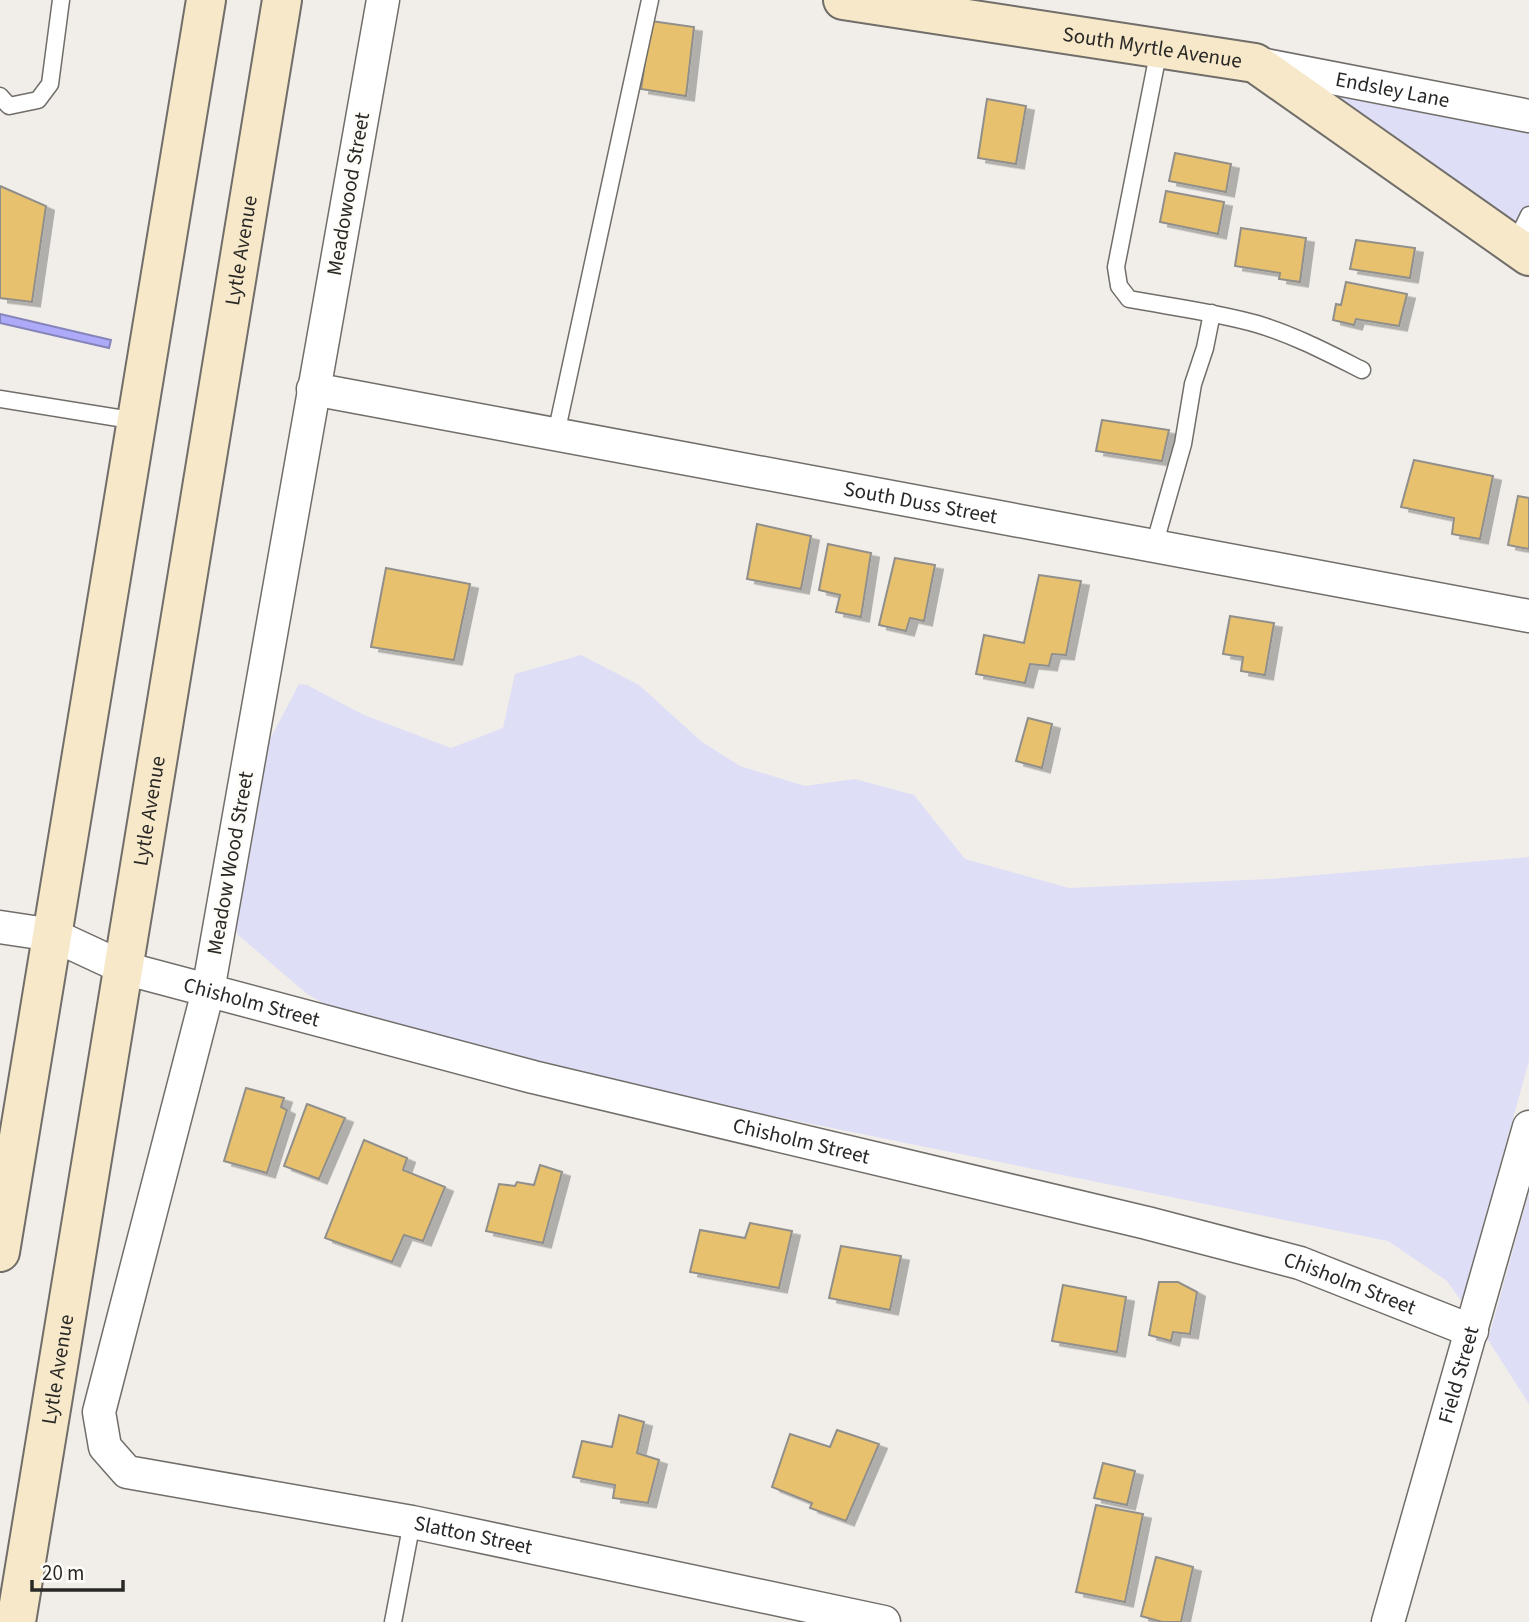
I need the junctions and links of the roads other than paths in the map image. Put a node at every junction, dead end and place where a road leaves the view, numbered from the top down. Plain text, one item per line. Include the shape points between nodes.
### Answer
1 (61, 0) edge
2 (206, 0) edge
3 (282, 0) edge
4 (383, 0) edge
5 (650, 0) edge
6 (843, 0) edge
7 (1159, 49) junction
8 (1255, 63) junction
9 (0, 96) edge
10 (1529, 116) edge
11 (1524, 239) edge
12 (1212, 313) junction
13 (1362, 370) dead end
14 (313, 389) junction
15 (0, 399) edge
16 (137, 421) junction
17 (556, 434) junction
18 (1154, 546) junction
19 (1529, 616) edge
20 (0, 927) edge
21 (53, 935) junction
22 (124, 968) junction
23 (208, 991) junction
24 (1529, 1127) edge
25 (0, 1252) edge
26 (1472, 1331) junction
27 (99, 1412) joint
28 (412, 1522) junction
29 (16, 1622) edge
30 (393, 1622) edge
31 (884, 1622) edge
32 (1388, 1622) edge

1 - 9 lane via 50,84 38,100 9,106
2 - 16 main road
3 - 22 main road, Lytle Avenue
4 - 14 street, Meadowood Street
5 - 17 lane
6 - 7 main road, South Myrtle Avenue
7 - 8 main road, South Myrtle Avenue
7 - 12 lane via 1116,267 1119,286 1129,299
8 - 10 street, Endsley Lane
8 - 11 main road, South Myrtle Avenue
12 - 13 lane via 1259,324
12 - 18 lane via 1183,444
14 - 17 street, South Duss Street
14 - 23 street, Meadow Wood Street
15 - 16 lane
16 - 21 main road
17 - 18 street, South Duss Street
18 - 19 street, South Duss Street
20 - 21 street, Chisholm Street
21 - 22 street, Chisholm Street
21 - 25 main road
22 - 23 street, Chisholm Street
22 - 29 main road, Lytle Avenue
23 - 26 street, Chisholm Street via 533,1077 1300,1263
23 - 27 street, Meadow Wood Street
24 - 26 street, Field Street
26 - 32 street, Field Street
27 - 28 street, Slatton Street via 105,1447 127,1472
28 - 30 lane
28 - 31 street, Slatton Street

